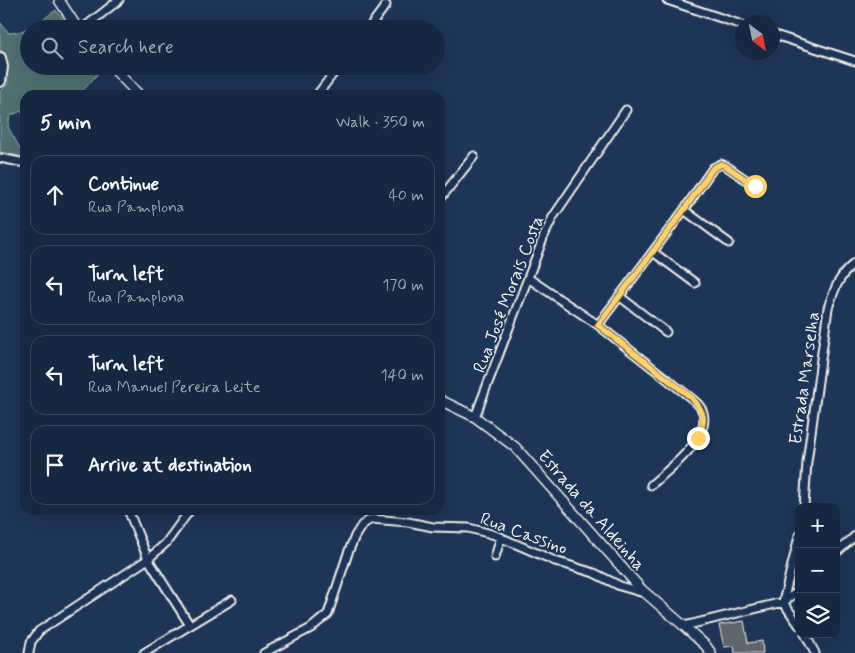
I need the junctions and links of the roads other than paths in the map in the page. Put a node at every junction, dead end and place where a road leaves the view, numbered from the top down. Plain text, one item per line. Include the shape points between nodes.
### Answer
1 (59, 0) edge
2 (119, 0) edge
3 (667, 0) edge
4 (386, 5) dead end
5 (73, 20) edge
6 (92, 20) edge
7 (375, 20) edge
8 (735, 23) edge
9 (780, 37) edge
10 (0, 58) edge
11 (855, 61) edge
12 (120, 75) edge
13 (332, 75) edge
14 (0, 81) edge
15 (134, 90) edge
16 (321, 90) edge
17 (626, 110) dead end
18 (474, 156) dead end
19 (0, 158) edge
20 (20, 163) edge
21 (755, 186) dead end
22 (445, 193) edge
23 (684, 210) junction
24 (729, 243) dead end
25 (653, 252) junction
26 (855, 263) edge
27 (528, 278) junction
28 (695, 283) dead end
29 (619, 296) junction
30 (598, 325) junction
31 (666, 332) dead end
32 (445, 402) edge
33 (476, 417) junction
34 (651, 485) dead end
35 (804, 503) edge
36 (130, 515) edge
37 (186, 515) edge
38 (855, 536) edge
39 (501, 537) junction
40 (796, 548) edge
41 (840, 549) edge
42 (495, 557) dead end
43 (148, 559) junction
44 (644, 593) junction
45 (796, 593) edge
46 (232, 600) dead end
47 (783, 602) junction
48 (795, 618) edge
49 (189, 624) junction
50 (684, 626) junction
51 (807, 638) edge
52 (29, 653) edge
53 (144, 653) edge
54 (264, 653) edge
55 (711, 653) edge
56 (815, 653) edge

1 - 5 street
2 - 6 street
3 - 8 street
4 - 7 street
9 - 11 street
10 - 14 main road
12 - 15 street
13 - 16 street
17 - 27 street, Rua José Morais Costa via 553,217
18 - 22 street
19 - 20 street
21 - 23 street via 721,164
23 - 24 street
23 - 25 street
25 - 28 street
25 - 29 street
26 - 35 street, Estrada Marselha via 842,275 828,308
27 - 30 street
27 - 33 street, Rua José Morais Costa
29 - 30 street
29 - 31 street
30 - 34 street via 692,398 702,410 704,419 692,446
32 - 33 street, Estrada da Aldeinha
33 - 44 street, Estrada da Aldeinha via 515,447
36 - 43 street
37 - 43 street via 166,543
38 - 41 street
39 - 42 street
39 - 44 street, Rua Cassino via 555,561
39 - 54 street, Rua Cassino via 469,528 371,519 355,536 328,614 311,628
40 - 47 street
43 - 49 street
43 - 52 street via 39,631 31,642
44 - 50 street, Estrada da Aldeinha
45 - 47 street
46 - 49 street
47 - 48 street
47 - 50 street
49 - 53 street
50 - 55 street, Estrada da Aldeinha
51 - 56 street

